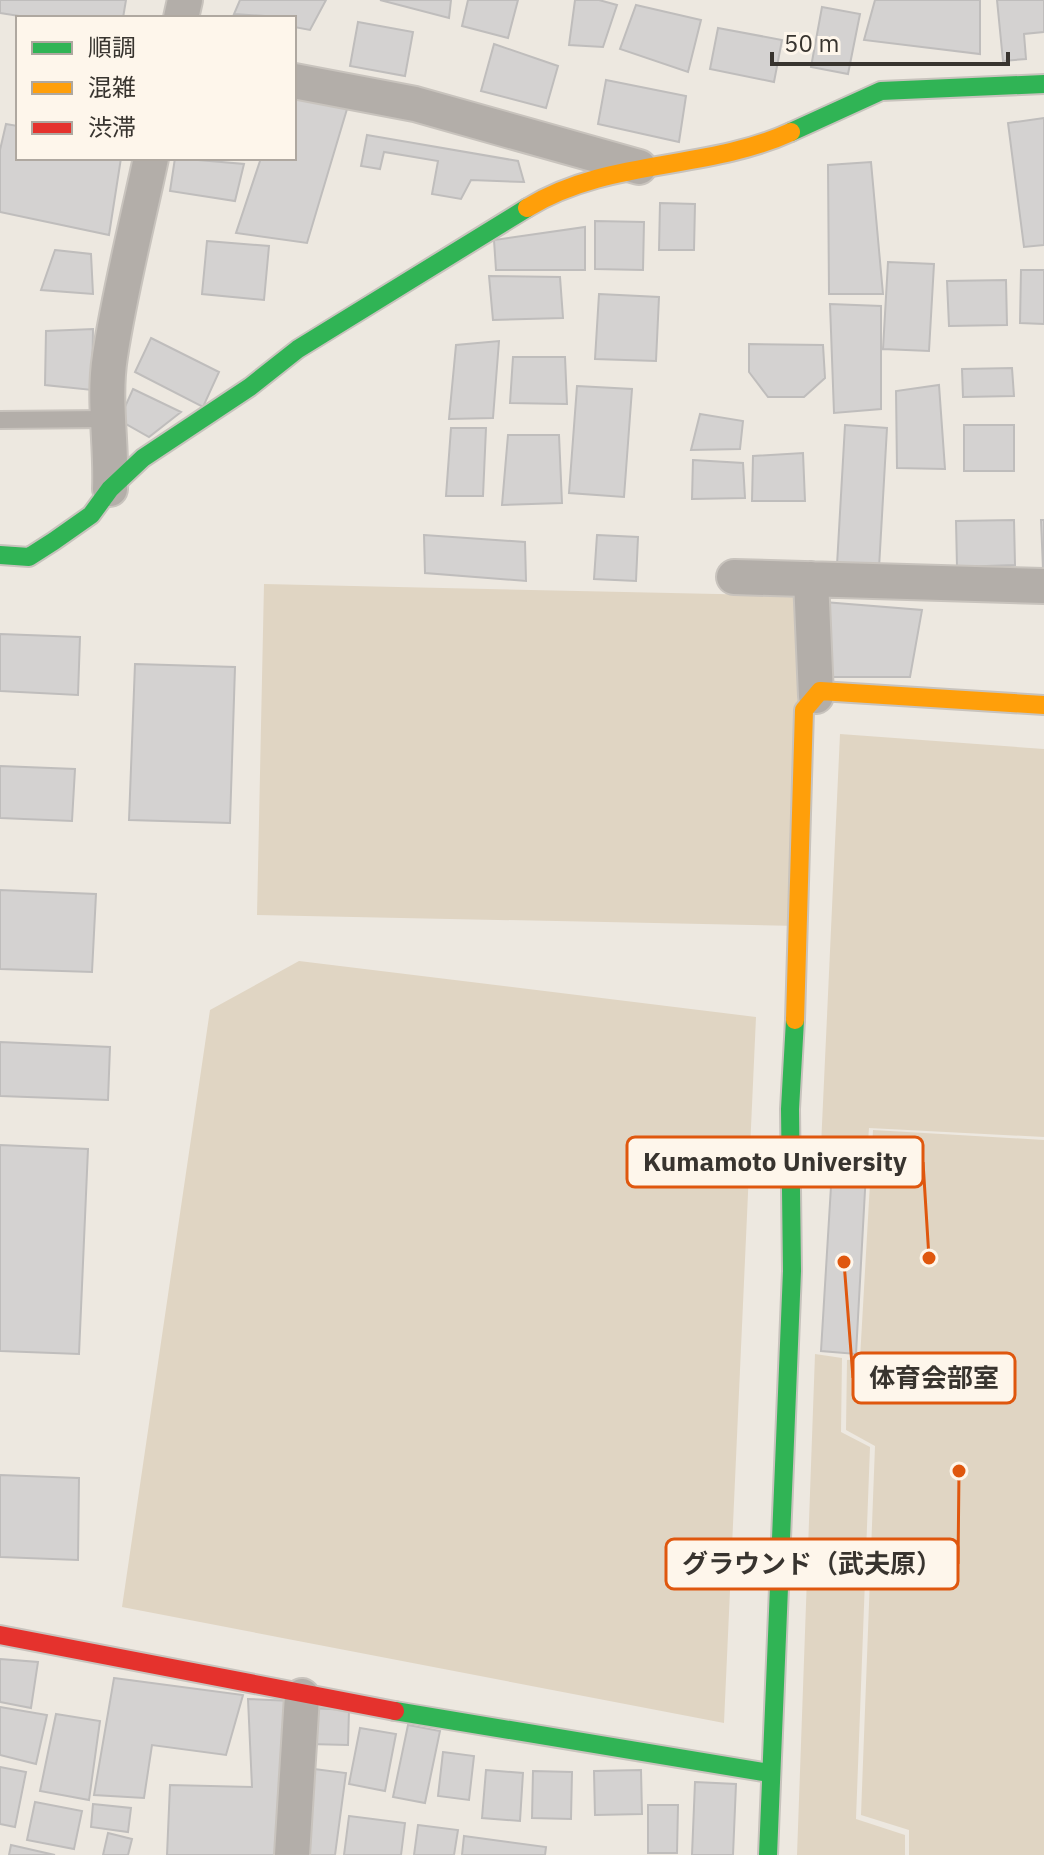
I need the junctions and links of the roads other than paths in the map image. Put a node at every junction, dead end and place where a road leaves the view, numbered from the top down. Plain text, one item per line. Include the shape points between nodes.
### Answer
1 (296, 81) edge
2 (1044, 84) edge
3 (151, 160) edge
4 (642, 168) junction
5 (105, 419) junction
6 (0, 420) edge
7 (110, 489) junction
8 (0, 555) edge
9 (734, 577) dead end
10 (811, 579) junction
11 (1044, 586) edge
12 (816, 696) junction
13 (1044, 705) edge
14 (0, 1635) edge
15 (302, 1696) junction
16 (769, 1773) junction
17 (292, 1855) edge
18 (768, 1855) edge

1 - 4 street via 415,104
2 - 4 street via 881,91 785,135 723,155
3 - 5 street via 110,357
4 - 7 street via 596,176 545,197 298,349 143,458
5 - 6 lane
5 - 7 street
7 - 8 street via 91,515 29,557
9 - 10 street
10 - 11 street
10 - 12 street
12 - 13 street via 820,691
12 - 16 street via 804,710 790,1109 792,1271
14 - 15 street
15 - 16 street
15 - 17 street
16 - 18 street

